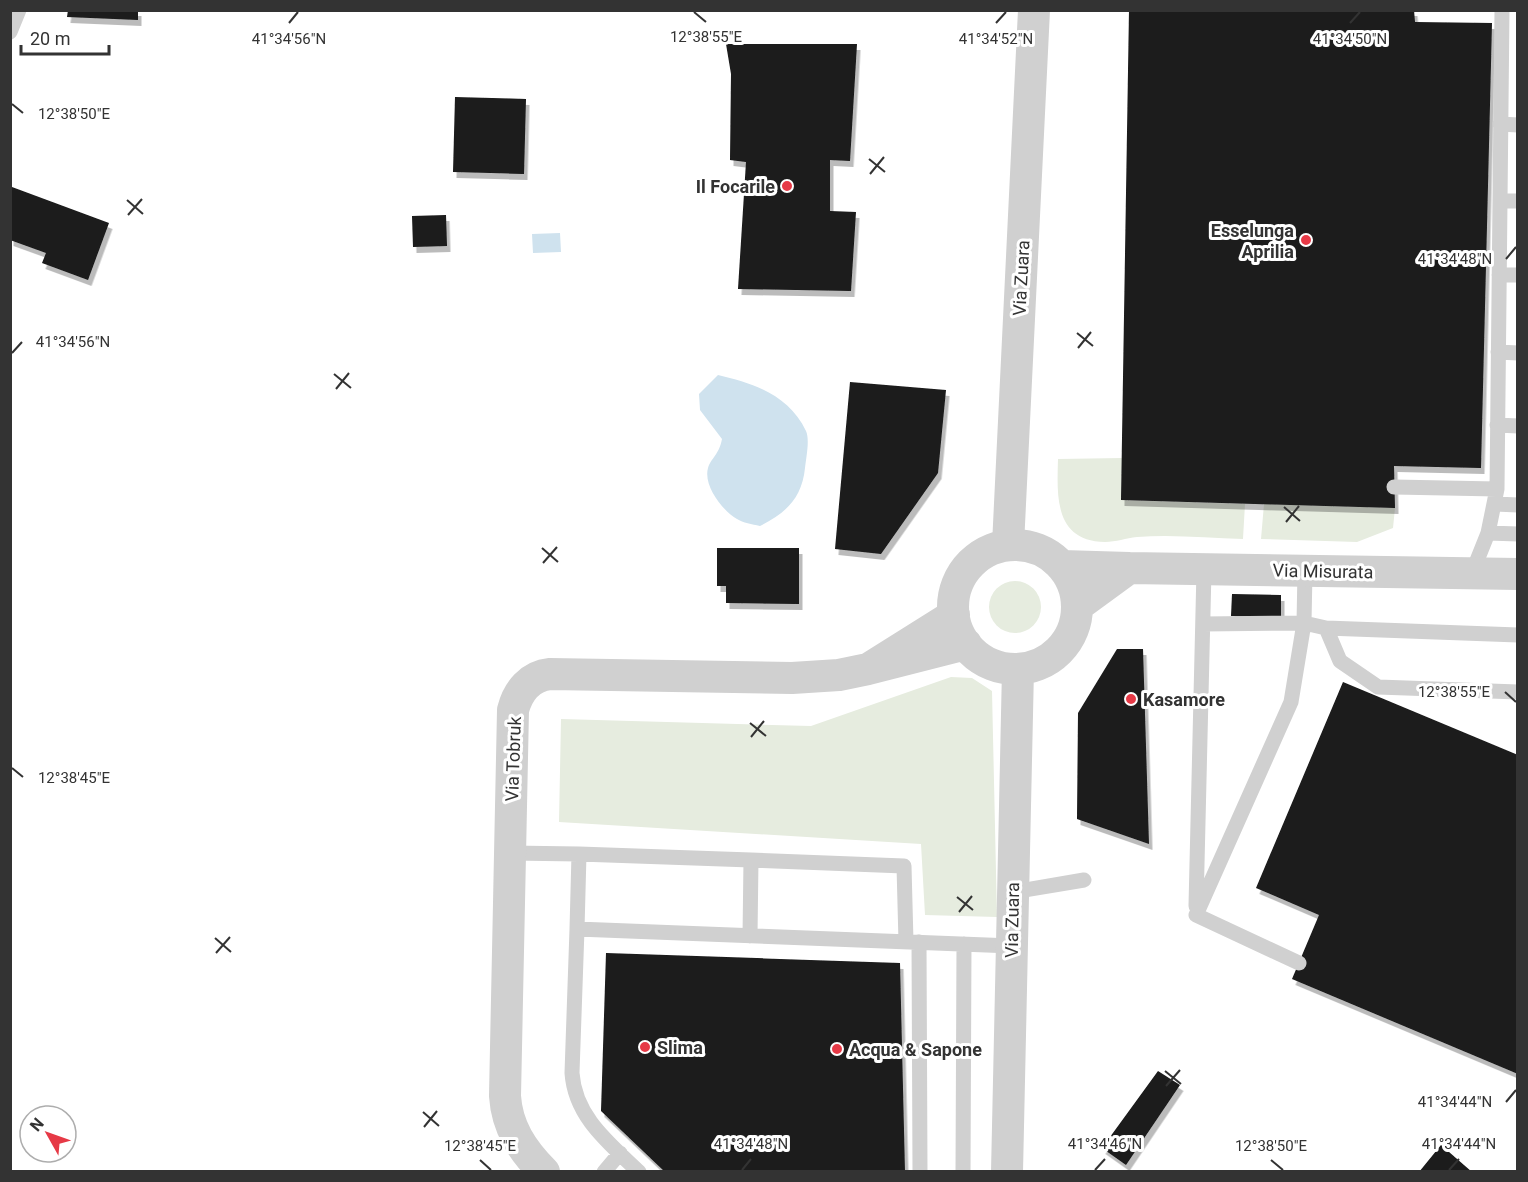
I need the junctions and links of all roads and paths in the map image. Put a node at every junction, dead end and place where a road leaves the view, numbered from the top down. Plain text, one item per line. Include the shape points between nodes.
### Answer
1 (19, 10) edge
2 (1034, 10) edge
3 (1502, 10) edge
4 (10, 32) edge
5 (1501, 53) junction
6 (1518, 53) edge
7 (1500, 124) junction
8 (1518, 124) edge
9 (1500, 201) junction
10 (1518, 201) edge
11 (1499, 275) junction
12 (1518, 275) edge
13 (1498, 352) junction
14 (1518, 353) edge
15 (1497, 425) junction
16 (1518, 426) edge
17 (1394, 487) dead end
18 (1496, 496) junction
19 (1518, 505) edge
20 (1488, 533) junction
21 (1518, 534) edge
22 (1008, 545) junction
23 (1062, 566) junction
24 (1129, 568) junction
25 (1204, 570) junction
26 (1305, 571) junction
27 (1472, 573) junction
28 (1518, 574) edge
29 (1077, 606) junction
30 (954, 615) junction
31 (1304, 623) junction
32 (1203, 624) junction
33 (1326, 627) junction
34 (1518, 635) edge
35 (966, 644) junction
36 (868, 669) junction
37 (1018, 669) junction
38 (1518, 692) edge
39 (510, 853) junction
40 (579, 854) junction
41 (751, 860) junction
42 (1084, 880) dead end
43 (1013, 892) junction
44 (1196, 915) junction
45 (578, 929) junction
46 (750, 936) junction
47 (913, 942) junction
48 (964, 944) junction
49 (1012, 946) junction
50 (1299, 963) dead end
51 (620, 1153) junction
52 (544, 1172) edge
53 (604, 1172) edge
54 (639, 1172) edge
55 (920, 1172) edge
56 (963, 1172) edge
57 (1007, 1172) edge

1 - 4 lane
2 - 22 street, Via Zuara
3 - 5 lane
5 - 6 lane
5 - 7 lane
7 - 8 lane
7 - 9 lane
9 - 10 lane
9 - 11 lane
11 - 12 lane
11 - 13 lane
13 - 14 lane
13 - 15 lane
15 - 16 lane
15 - 18 lane
17 - 18 lane
18 - 19 lane
18 - 20 lane
20 - 21 lane
20 - 27 lane
22 - 23 street via 1028,546 1047,553
22 - 30 street via 989,550 961,576 954,595
23 - 24 street, Via Misurata
23 - 29 street via 1076,592
24 - 25 street, Via Misurata
24 - 29 street
25 - 26 street, Via Misurata
25 - 32 lane
26 - 27 street, Via Misurata
26 - 31 lane
27 - 28 street, Via Misurata
29 - 37 street via 1074,625 1059,649 1036,665
30 - 35 street
30 - 36 street, Via Tobruk
31 - 32 lane
31 - 33 lane
31 - 44 lane via 1291,702
32 - 44 lane
33 - 34 lane
33 - 38 lane via 1341,661 1378,687
35 - 36 street, Via Tobruk
35 - 37 street via 989,662
36 - 39 street, Via Tobruk via 792,678 550,674 538,677 521,691 513,710
37 - 43 street, Via Zuara
39 - 40 lane
39 - 52 street, Via Tobruk via 506,1103 518,1141
40 - 41 lane
40 - 45 lane
41 - 46 lane
41 - 47 lane via 904,866
42 - 43 lane
43 - 49 street, Via Zuara
44 - 50 lane
45 - 46 lane
45 - 51 lane via 575,1092 590,1122
46 - 47 lane
47 - 48 lane
47 - 55 lane
48 - 49 lane
48 - 56 lane
49 - 57 street, Via Zuara
51 - 53 lane
51 - 54 lane

